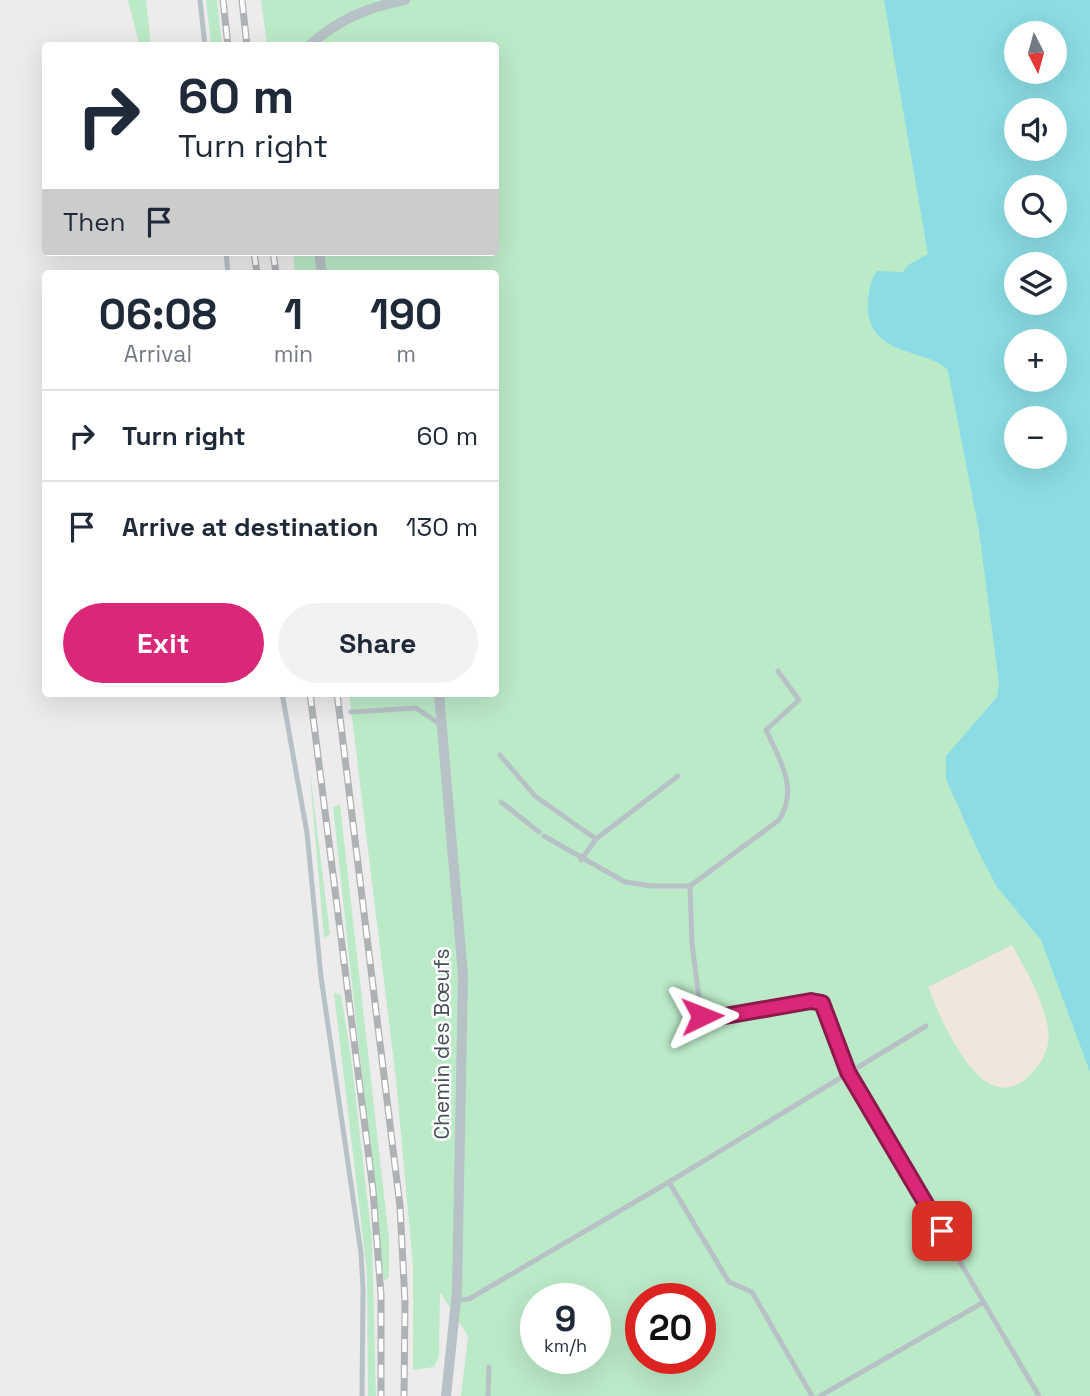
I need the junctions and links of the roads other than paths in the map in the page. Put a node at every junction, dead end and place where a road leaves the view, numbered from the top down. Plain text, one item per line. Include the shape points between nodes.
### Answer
1 (200, 0) edge
2 (374, 0) edge
3 (405, 0) edge
4 (360, 11) junction
5 (205, 42) edge
6 (313, 42) edge
7 (778, 671) dead end
8 (283, 697) edge
9 (439, 697) edge
10 (351, 712) dead end
11 (442, 726) junction
12 (500, 755) dead end
13 (678, 776) dead end
14 (501, 802) dead end
15 (596, 839) junction
16 (581, 860) junction
17 (690, 886) junction
18 (926, 1026) dead end
19 (848, 1072) junction
20 (669, 1182) junction
21 (456, 1300) junction
22 (984, 1302) junction
23 (489, 1367) dead end
24 (362, 1396) edge
25 (446, 1396) edge
26 (488, 1396) edge
27 (812, 1396) edge
28 (820, 1396) edge
29 (1039, 1396) edge

1 - 5 lane
2 - 4 street
3 - 4 street
4 - 6 street
7 - 17 lane via 799,700 766,730 790,789 786,809 779,820
8 - 24 lane via 307,833 321,977 360,1253
9 - 11 street, Chemin des Bœufs
10 - 11 lane via 416,708
11 - 21 street, Chemin des Bœufs via 463,975
12 - 15 lane via 535,796
13 - 15 lane
14 - 16 lane
15 - 16 lane
16 - 17 lane via 625,882
17 - 19 lane via 702,1020 811,1001 822,1003
18 - 19 lane
19 - 20 lane
19 - 22 lane
20 - 21 lane via 469,1298
20 - 27 lane via 729,1282 752,1293
21 - 25 street, Chemin des Bœufs
22 - 28 lane
22 - 29 lane
23 - 26 lane

